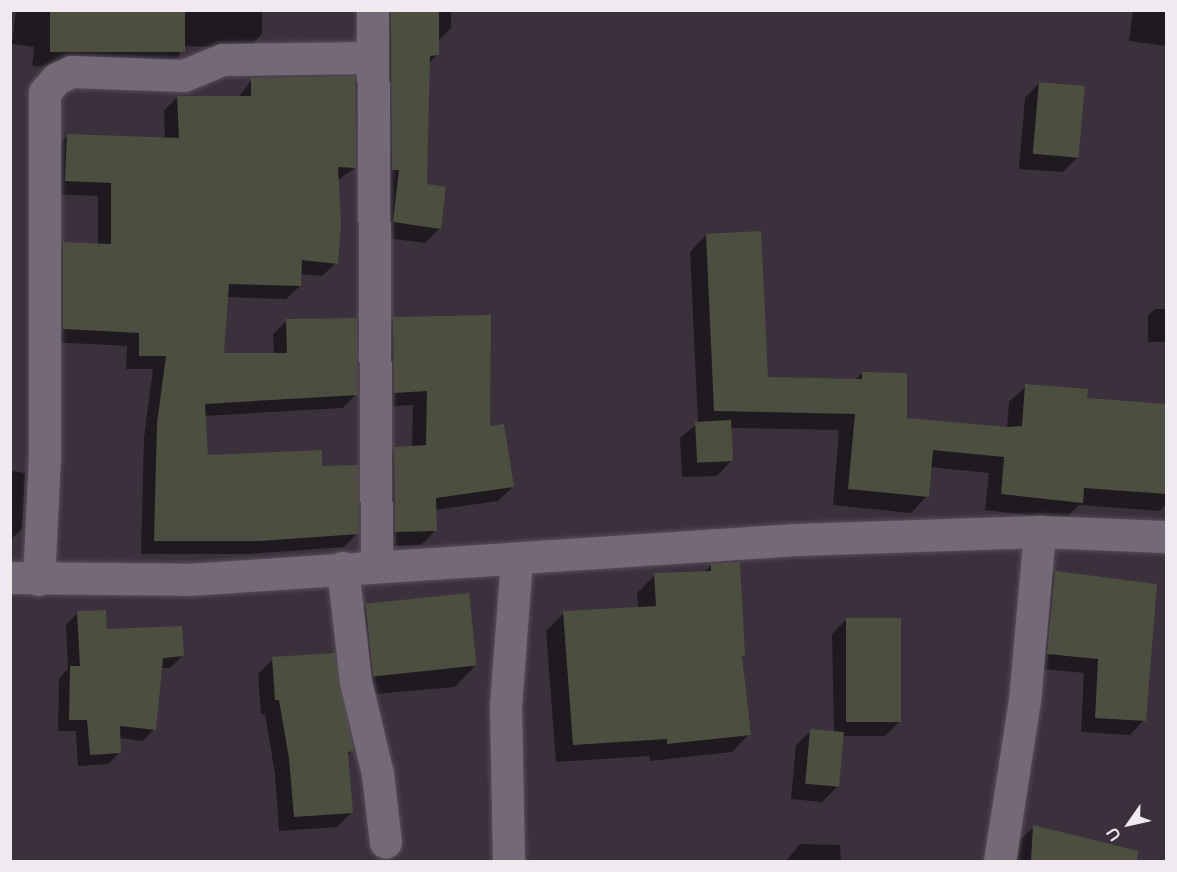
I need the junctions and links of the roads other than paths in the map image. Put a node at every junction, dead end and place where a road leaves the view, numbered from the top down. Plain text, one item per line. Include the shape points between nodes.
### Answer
1 (373, 10) edge
2 (372, 58) junction
3 (1040, 532) junction
4 (1167, 537) edge
5 (517, 560) junction
6 (377, 567) junction
7 (343, 568) junction
8 (25, 579) edge
9 (386, 843) dead end
10 (509, 861) edge
11 (1000, 861) edge

1 - 2 street
2 - 6 street
2 - 8 street via 223,60 184,76 72,72 57,79 45,93 45,457
3 - 4 street
3 - 5 street via 786,540
3 - 11 street via 1025,701
5 - 6 street
5 - 10 street via 506,706
6 - 7 street
7 - 8 street via 188,580
7 - 9 street via 356,682 378,774

